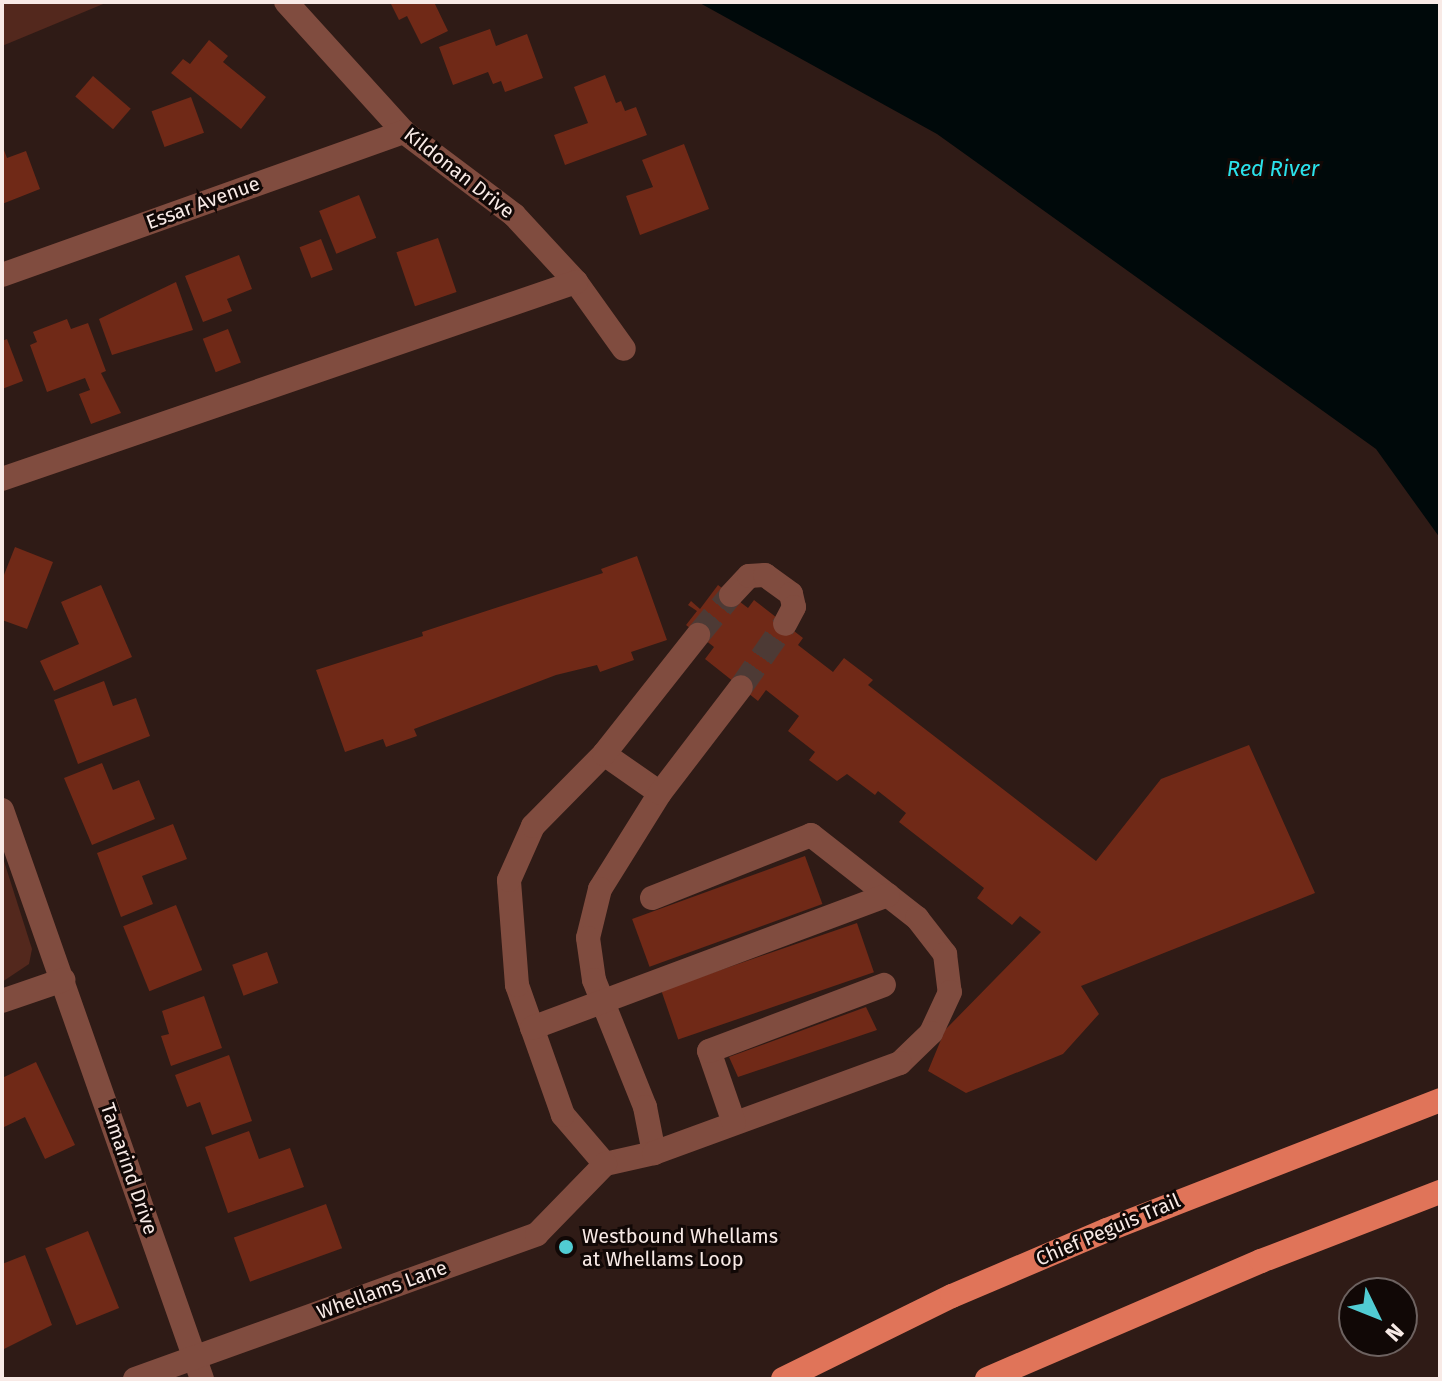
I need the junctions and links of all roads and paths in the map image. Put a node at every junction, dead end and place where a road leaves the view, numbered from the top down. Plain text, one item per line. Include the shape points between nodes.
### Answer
1 (286, 2) edge
2 (404, 132) junction
3 (2, 275) edge
4 (576, 282) junction
5 (624, 349) dead end
6 (2, 479) edge
7 (731, 595) tunnel mouth
8 (785, 624) tunnel mouth
9 (698, 635) tunnel mouth
10 (741, 687) tunnel mouth
11 (604, 754) junction
12 (660, 793) junction
13 (2, 810) edge
14 (888, 895) junction
15 (652, 898) dead end
16 (63, 980) junction
17 (884, 985) dead end
18 (2, 1001) edge
19 (603, 1002) junction
20 (532, 1028) junction
21 (1440, 1100) edge
22 (734, 1123) junction
23 (654, 1153) junction
24 (605, 1164) junction
25 (1440, 1192) edge
26 (198, 1368) edge
27 (135, 1379) edge
28 (783, 1379) edge
29 (987, 1379) edge

1 - 2 street, Kildonan Drive
2 - 3 street, Essar Avenue
2 - 4 street, Kildonan Drive via 514,215
4 - 5 street, Kildonan Drive
4 - 6 street
7 - 8 street via 749,576 765,575 791,594 794,607
9 - 11 street
10 - 12 street
11 - 12 street
11 - 20 street via 533,826 509,880 517,985
12 - 19 street via 600,889 588,938
13 - 16 street, Tamarind Drive
14 - 15 street via 811,835
14 - 19 street
14 - 22 street via 917,918 945,954 950,992 931,1033 900,1063
16 - 18 street
16 - 26 street, Tamarind Drive
17 - 22 street via 709,1051
19 - 20 street
19 - 23 street via 645,1107
20 - 24 street via 563,1115
21 - 28 main road, Chief Peguis Trail via 952,1296
22 - 23 street
23 - 24 street
24 - 26 street, Whellams Lane via 537,1234
25 - 29 main road
26 - 27 street, Whellams Lane

